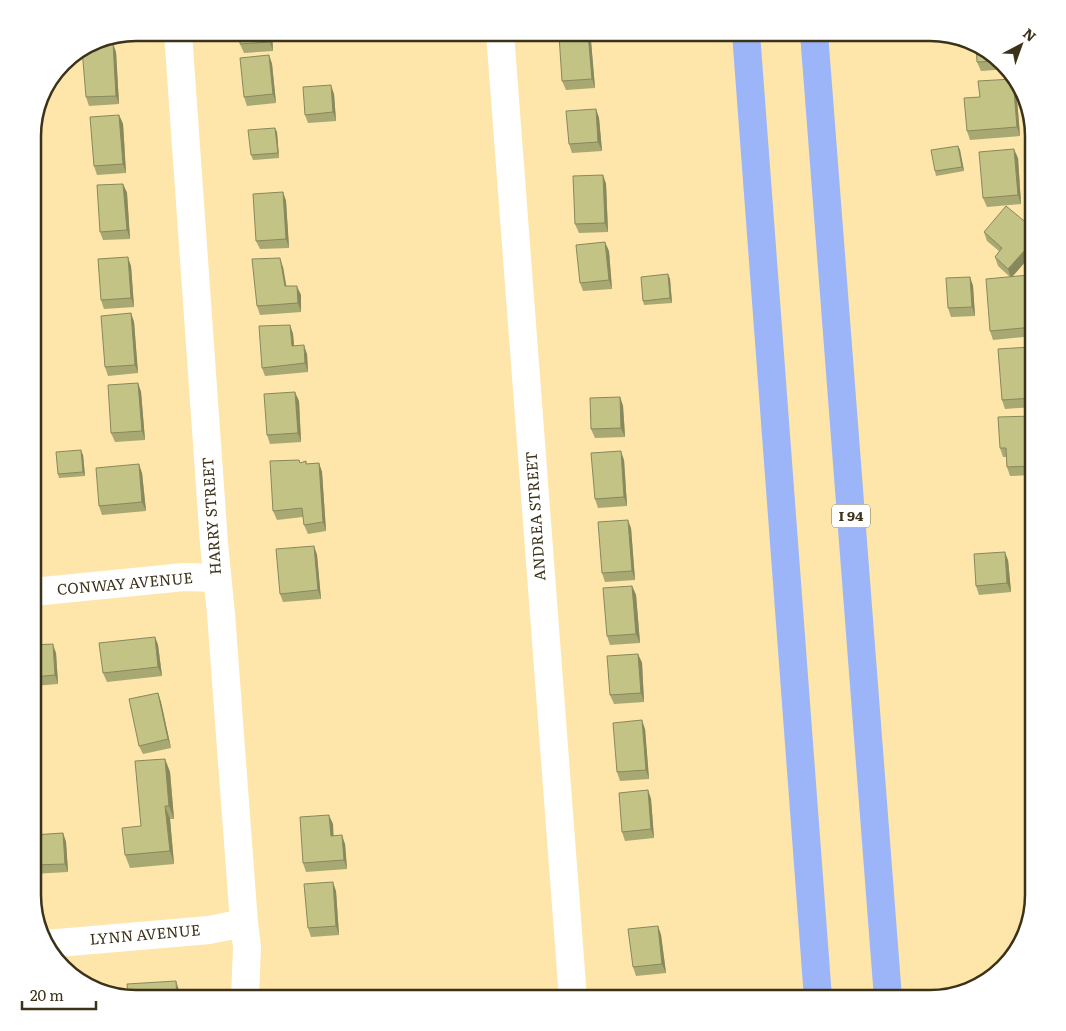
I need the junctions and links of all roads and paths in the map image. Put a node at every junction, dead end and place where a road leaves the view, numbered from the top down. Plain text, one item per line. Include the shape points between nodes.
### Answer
1 (179, 41) edge
2 (501, 41) edge
3 (747, 41) edge
4 (815, 41) edge
5 (217, 578) junction
6 (41, 591) edge
7 (244, 923) junction
8 (54, 943) edge
9 (246, 990) edge
10 (572, 990) edge
11 (817, 990) edge
12 (887, 990) edge

1 - 5 street, HARRY STREET
2 - 10 street, ANDREA STREET
3 - 11 highway
4 - 12 highway, I 94
5 - 6 street, CONWAY AVENUE via 184,577
5 - 7 street, HARRY STREET
7 - 8 street, LYNN AVENUE via 209,930
7 - 9 street, HARRY STREET

